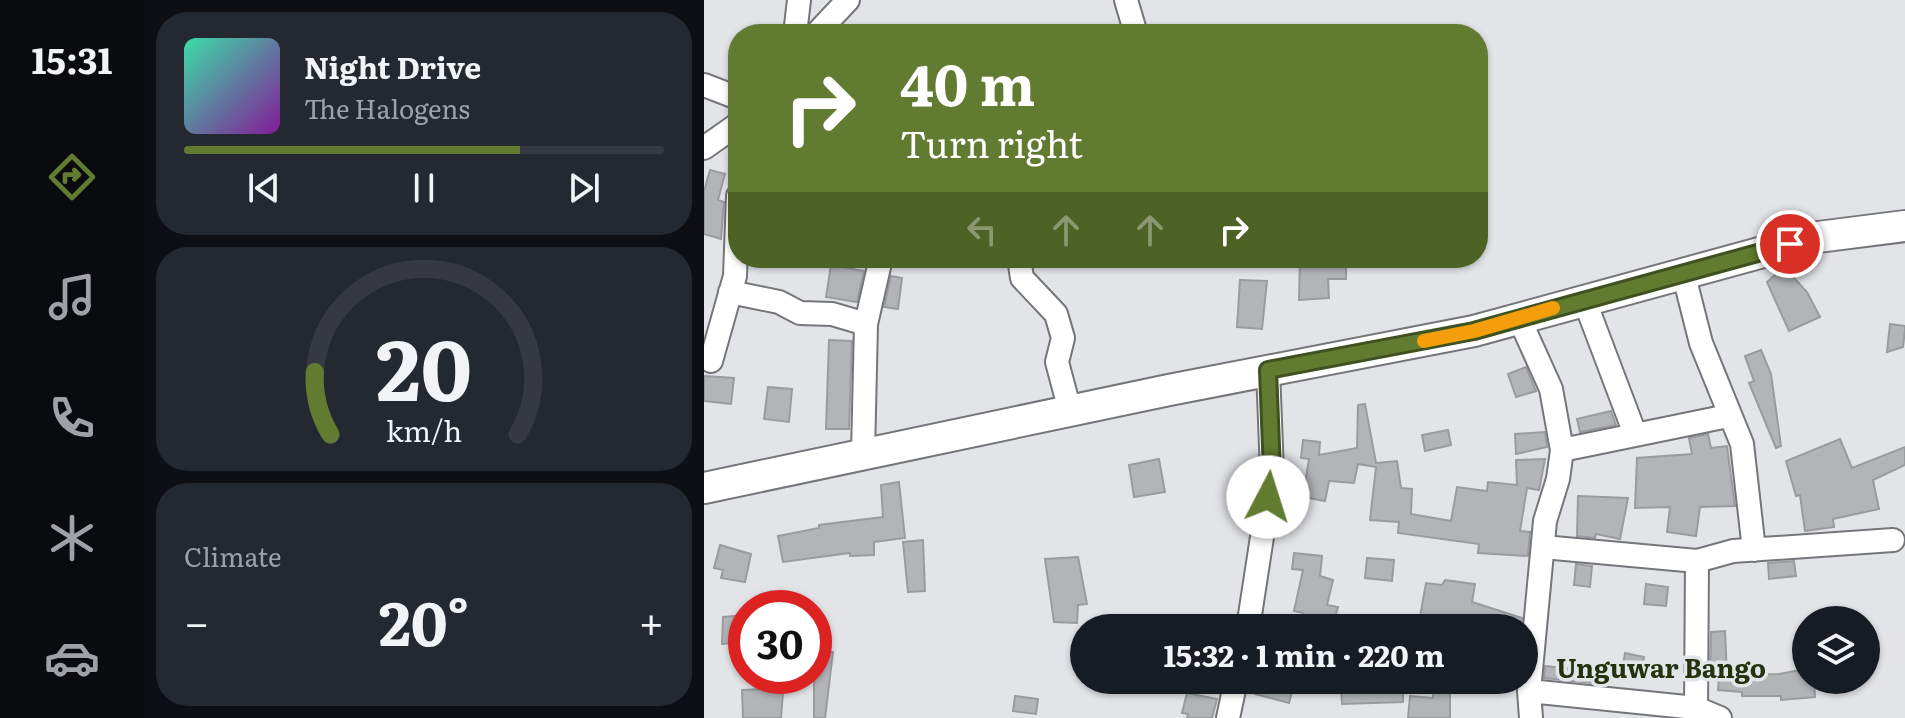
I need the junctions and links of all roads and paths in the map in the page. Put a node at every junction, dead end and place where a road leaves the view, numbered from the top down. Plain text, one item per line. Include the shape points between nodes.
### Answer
1 (799, 0) edge
2 (848, 0) edge
3 (1126, 0) edge
4 (796, 24) edge
5 (825, 24) edge
6 (1133, 24) edge
7 (704, 85) edge
8 (728, 94) edge
9 (728, 131) edge
10 (704, 148) edge
11 (1905, 226) edge
12 (735, 268) edge
13 (879, 268) edge
14 (1020, 268) edge
15 (1683, 272) junction
16 (730, 292) junction
17 (1584, 299) junction
18 (1519, 318) junction
19 (866, 324) junction
20 (711, 361) dead end
21 (1268, 370) junction
22 (1070, 411) junction
23 (1728, 416) junction
24 (1635, 434) junction
25 (1562, 450) junction
26 (863, 454) junction
27 (704, 488) edge
28 (1893, 540) dead end
29 (1543, 547) junction
30 (1754, 550) junction
31 (1697, 561) junction
32 (1250, 614) edge
33 (1536, 614) edge
34 (1538, 692) edge
35 (1233, 694) edge
36 (1529, 694) edge
37 (1696, 708) junction
38 (1228, 718) edge
39 (1531, 718) edge
40 (1720, 718) edge

1 - 4 street
2 - 5 street
3 - 6 street
7 - 8 street
9 - 10 street
11 - 15 main road via 1818,237
12 - 16 street
13 - 19 street
14 - 22 street via 1022,278 1056,314 1063,338 1057,362
15 - 17 main road
15 - 23 street
16 - 19 street via 779,302 800,313 832,314
16 - 20 street
17 - 18 main road
17 - 24 street
18 - 21 main road
18 - 25 street via 1551,389
19 - 26 street
21 - 22 main road
21 - 32 street via 1272,472
22 - 26 main road
23 - 24 street
23 - 30 street via 1742,444
24 - 25 street
25 - 29 street
26 - 27 main road
28 - 30 street
29 - 31 street
29 - 33 street
30 - 31 street
31 - 37 street
34 - 37 street
35 - 38 street
36 - 39 street
37 - 40 street

